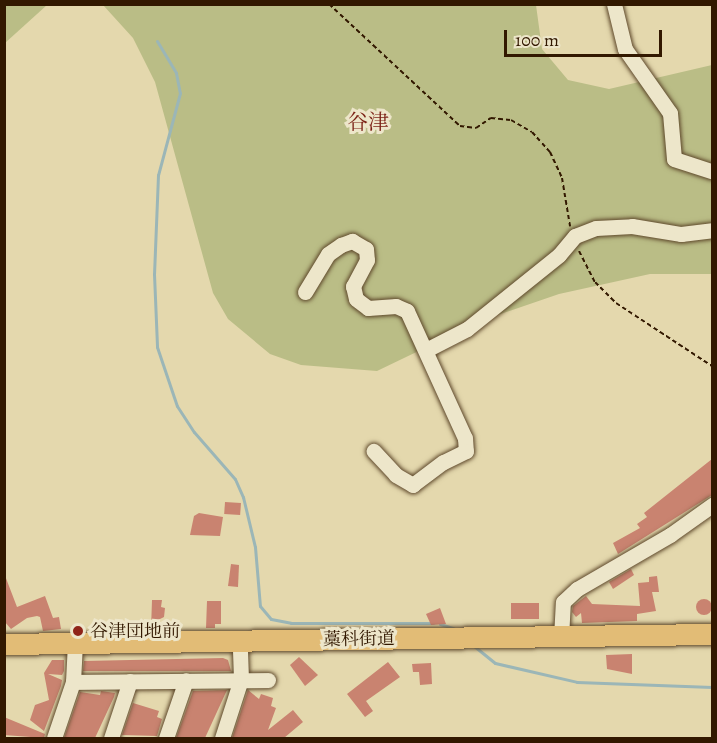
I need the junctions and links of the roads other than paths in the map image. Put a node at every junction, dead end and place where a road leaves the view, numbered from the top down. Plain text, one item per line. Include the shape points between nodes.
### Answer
1 (614, 4) edge
2 (712, 171) edge
3 (712, 230) edge
4 (305, 292) dead end
5 (426, 350) junction
6 (374, 451) dead end
7 (712, 505) edge
8 (712, 634) edge
9 (561, 638) junction
10 (240, 641) junction
11 (75, 642) junction
12 (4, 644) edge
13 (241, 679) junction
14 (186, 680) junction
15 (268, 680) dead end
16 (130, 681) junction
17 (73, 682) junction
18 (54, 738) edge
19 (111, 738) edge
20 (166, 738) edge
21 (222, 738) edge

1 - 2 street via 625,49 670,113 674,159
3 - 5 street via 681,234 632,226 596,228 574,236 559,255 467,329
4 - 5 street via 328,254 352,241 366,249 367,260 353,286 356,299 368,308 396,306 407,311
5 - 6 street via 465,438 466,451 442,462 413,485 396,475
7 - 9 street via 670,535 577,589 563,602
8 - 9 highway, 藁科街道
9 - 10 highway, 藁科街道
10 - 11 highway, 藁科街道
10 - 13 street
11 - 12 highway, 藁科街道
11 - 17 street
13 - 14 street
13 - 15 street
13 - 21 street
14 - 16 street
14 - 20 street
16 - 17 street
16 - 19 street
17 - 18 street

